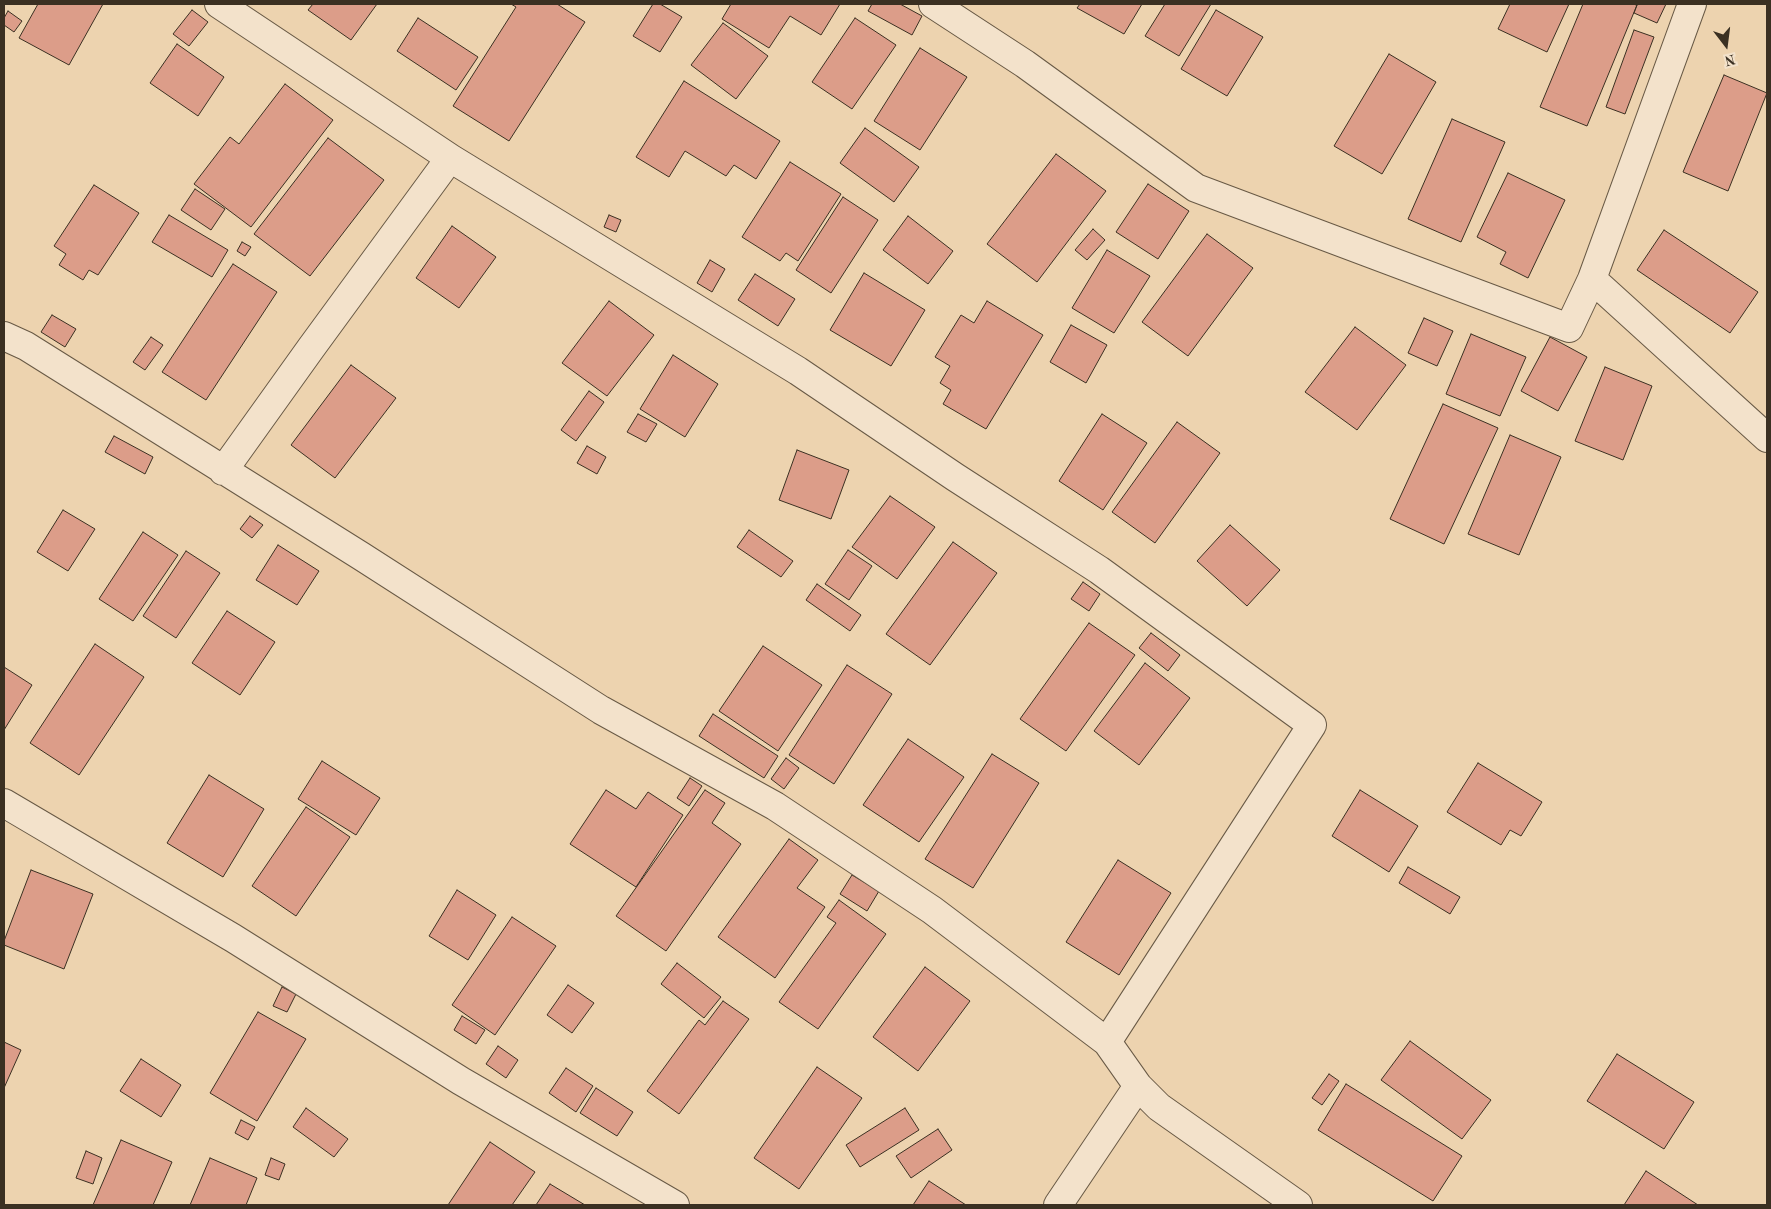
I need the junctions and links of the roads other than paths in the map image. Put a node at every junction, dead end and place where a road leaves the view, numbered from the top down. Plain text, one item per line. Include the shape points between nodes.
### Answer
1 (219, 4) edge
2 (933, 4) edge
3 (1692, 4) edge
4 (450, 158) junction
5 (1592, 279) junction
6 (4, 336) edge
7 (1767, 438) edge
8 (223, 471) junction
9 (4, 803) edge
10 (1107, 1042) junction
11 (1138, 1086) junction
12 (675, 1205) edge
13 (1058, 1205) edge
14 (1298, 1205) edge

1 - 4 street
2 - 5 street via 1024,64 1196,188 1569,328
3 - 5 street
4 - 8 street
4 - 10 street via 798,371 1099,570 1312,726
5 - 7 street
6 - 8 street via 26,346
8 - 10 street via 601,710 775,806 932,910
9 - 12 street via 233,938 461,1081
10 - 11 street
11 - 13 street
11 - 14 street via 1159,1108

